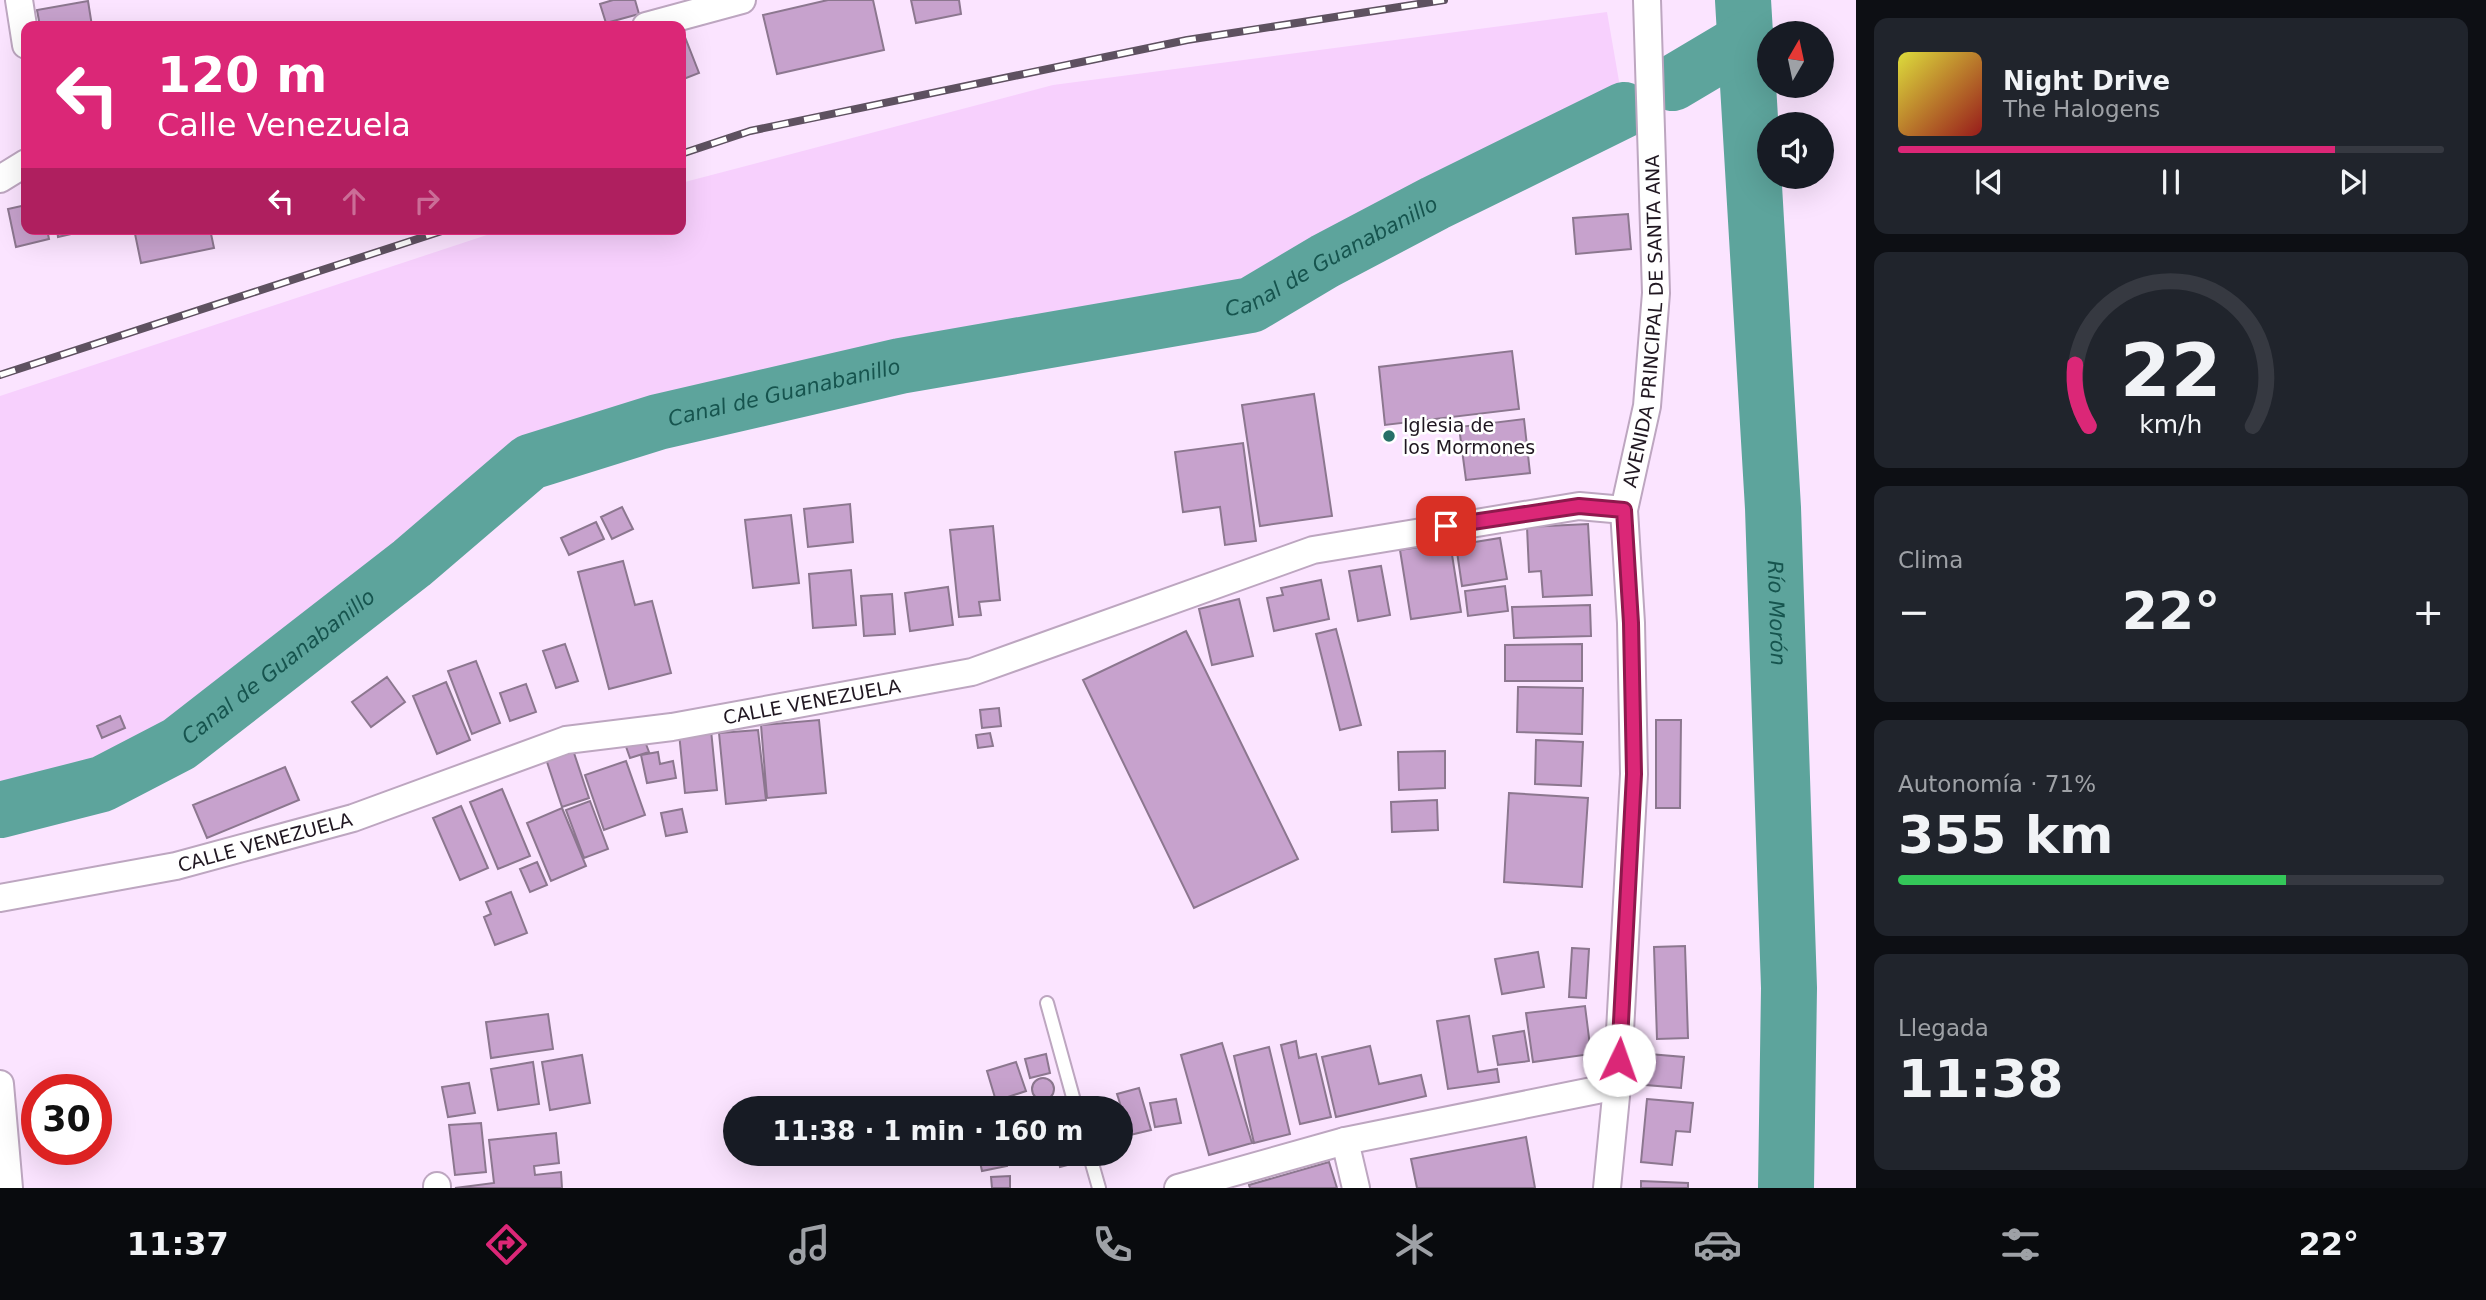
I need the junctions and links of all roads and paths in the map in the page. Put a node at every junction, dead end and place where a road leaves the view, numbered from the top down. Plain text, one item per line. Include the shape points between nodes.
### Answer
1 (19, 0) edge
2 (742, 0) edge
3 (1647, 0) edge
4 (22, 21) edge
5 (664, 21) edge
6 (21, 166) edge
7 (0, 179) edge
8 (1624, 510) junction
9 (0, 898) edge
10 (1047, 1003) dead end
11 (0, 1084) edge
12 (1617, 1086) junction
13 (1073, 1096) edge
14 (1345, 1141) junction
15 (1093, 1166) edge
16 (9, 1188) edge
17 (1099, 1188) edge
18 (1178, 1188) edge
19 (1356, 1188) edge
20 (1607, 1188) edge

1 - 4 street
2 - 5 street
3 - 8 street, AVENIDA PRINCIPAL DE SANTA ANA via 1656,293 1647,406
6 - 7 street
8 - 9 street, CALLE VENEZUELA via 1579,506 1313,550 972,672 672,727 566,740 353,818 176,866
8 - 12 street, AVENIDA PRINCIPAL DE SANTA ANA via 1634,774
10 - 13 lane
11 - 16 street
12 - 14 street
12 - 20 street, AVENIDA PRINCIPAL DE SANTA ANA
14 - 18 street
14 - 19 street
15 - 17 lane

